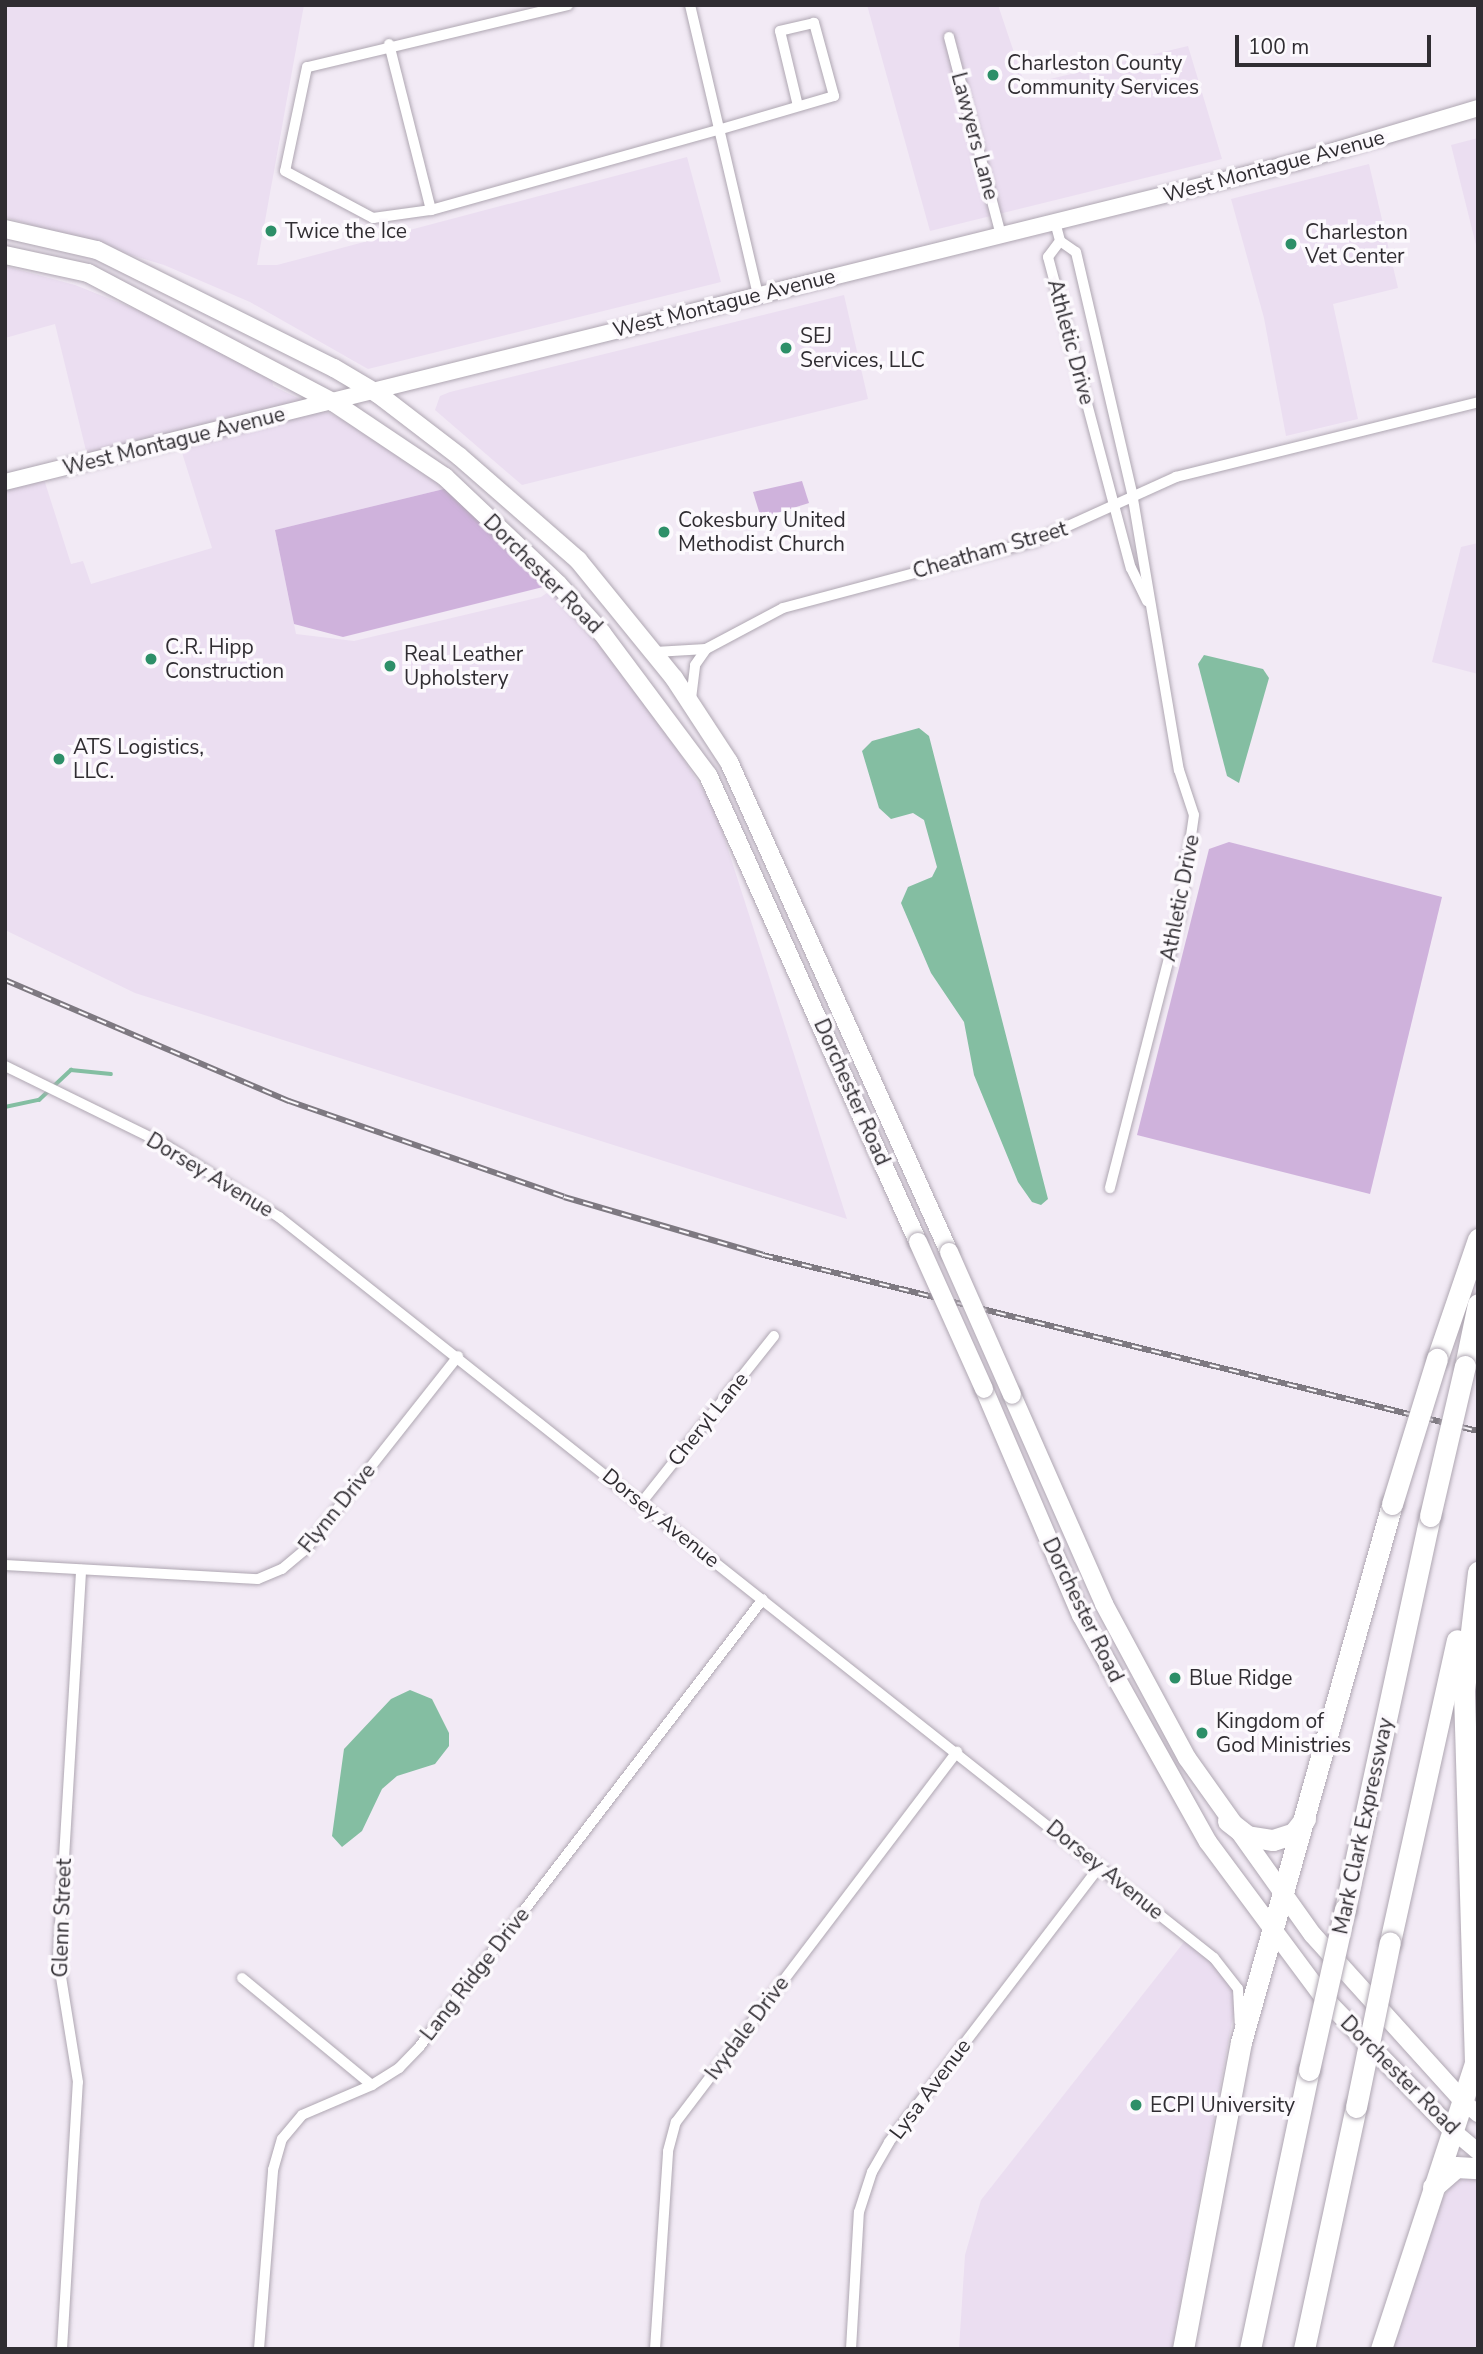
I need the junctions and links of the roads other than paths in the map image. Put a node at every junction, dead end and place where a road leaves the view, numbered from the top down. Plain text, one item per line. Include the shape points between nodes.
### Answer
1 (569, 5) edge
2 (690, 5) edge
3 (949, 37) dead end
4 (388, 44) junction
5 (798, 106) junction
6 (1478, 108) edge
7 (1478, 119) edge
8 (1442, 122) junction
9 (718, 130) junction
10 (431, 211) junction
11 (1055, 222) junction
12 (5, 229) edge
13 (1002, 235) junction
14 (1060, 241) junction
15 (5, 254) edge
16 (758, 295) junction
17 (378, 394) junction
18 (333, 402) junction
19 (1478, 402) edge
20 (5, 482) edge
21 (1132, 493) junction
22 (1114, 504) junction
23 (1149, 606) junction
24 (706, 649) junction
25 (655, 652) junction
26 (692, 704) junction
27 (5, 1066) edge
28 (1110, 1188) dead end
29 (1478, 1240) edge
30 (1478, 1304) edge
31 (774, 1336) dead end
32 (458, 1356) junction
33 (642, 1502) junction
34 (1478, 1554) edge
35 (5, 1565) edge
36 (81, 1570) junction
37 (1478, 1572) edge
38 (763, 1600) junction
39 (957, 1752) junction
40 (1306, 1818) junction
41 (1228, 1821) junction
42 (1100, 1866) junction
43 (1281, 1895) junction
44 (1272, 1931) junction
45 (242, 1979) dead end
46 (1241, 2042) junction
47 (1477, 2066) edge
48 (372, 2085) junction
49 (1470, 2108) edge
50 (1451, 2129) junction
51 (1478, 2152) edge
52 (1478, 2168) edge
53 (1429, 2191) junction
54 (62, 2349) edge
55 (259, 2349) edge
56 (655, 2349) edge
57 (851, 2349) edge
58 (1183, 2349) edge
59 (1250, 2349) edge
60 (1304, 2349) edge
61 (1381, 2349) edge

1 - 4 street
2 - 9 street
3 - 13 street, Lawyers Lane
4 - 10 street
4 - 10 street via 307,66 285,171 373,218
5 - 5 street via 834,96 814,23 780,31
5 - 9 street
6 - 8 main road, West Montague Avenue
7 - 8 main road, West Montague Avenue
8 - 11 main road, West Montague Avenue
9 - 10 street
9 - 16 street
11 - 13 main road, West Montague Avenue
11 - 14 street, Athletic Drive
12 - 17 main road, Dorchester Road via 97,250
13 - 16 main road, West Montague Avenue
14 - 21 street, Athletic Drive via 1076,252 1102,382
14 - 22 street, Athletic Drive via 1048,257
15 - 18 main road, Dorchester Road via 88,273
16 - 17 main road, West Montague Avenue
17 - 18 main road, West Montague Avenue
17 - 25 main road, Dorchester Road via 556,537
18 - 20 main road, West Montague Avenue
18 - 44 main road, Dorchester Road, bridge via 445,477 558,584 603,633 708,775 1081,1615 1201,1830
19 - 21 street, Cheatham Street via 1176,477
21 - 22 street, Cheatham Street
21 - 23 street, Athletic Drive
22 - 23 street, Athletic Drive via 1131,568
22 - 24 street, Cheatham Street via 1035,541 783,608
23 - 28 street, Athletic Drive via 1180,770 1194,815 1179,919
24 - 25 street, Cheatham Street
24 - 26 street via 695,665
25 - 26 main road, Dorchester Road
26 - 41 main road, Dorchester Road, bridge via 729,762 1104,1604 1187,1758
27 - 32 street, Dorsey Avenue via 162,1143 238,1188
29 - 40 highway, bridge via 1392,1504
30 - 59 highway, Mark Clark Expressway, bridge
31 - 33 street, Cheryl Lane
32 - 33 street, Dorsey Avenue
32 - 36 street, Flynn Drive via 305,1550 282,1569 258,1579
33 - 38 street, Dorsey Avenue
34 - 60 highway, bridge
35 - 36 street, Flynn Drive
36 - 54 street, Glenn Street via 58,1959 78,2082
37 - 47 highway via 1464,1690
38 - 39 street, Dorsey Avenue
38 - 48 street, Lang Ridge Drive via 420,2046 399,2068
39 - 42 street, Dorsey Avenue
39 - 56 street, Ivydale Drive via 676,2122 668,2151
40 - 41 highway via 1294,1833 1273,1840 1247,1836
40 - 43 highway
41 - 43 main road, Dorchester Road
42 - 46 street, Dorsey Avenue via 1214,1958 1238,1989
42 - 57 street, Lysa Avenue via 889,2142 872,2172 859,2212
43 - 44 highway
43 - 49 main road, Dorchester Road via 1353,1985
44 - 46 highway
44 - 50 main road, Dorchester Road via 1324,1998
45 - 48 street
46 - 58 highway
47 - 49 highway
48 - 55 street, Lang Ridge Drive via 302,2115 282,2139 273,2170
49 - 50 highway
50 - 51 main road, Dorchester Road
50 - 53 highway
52 - 53 highway via 1456,2167
53 - 61 highway

